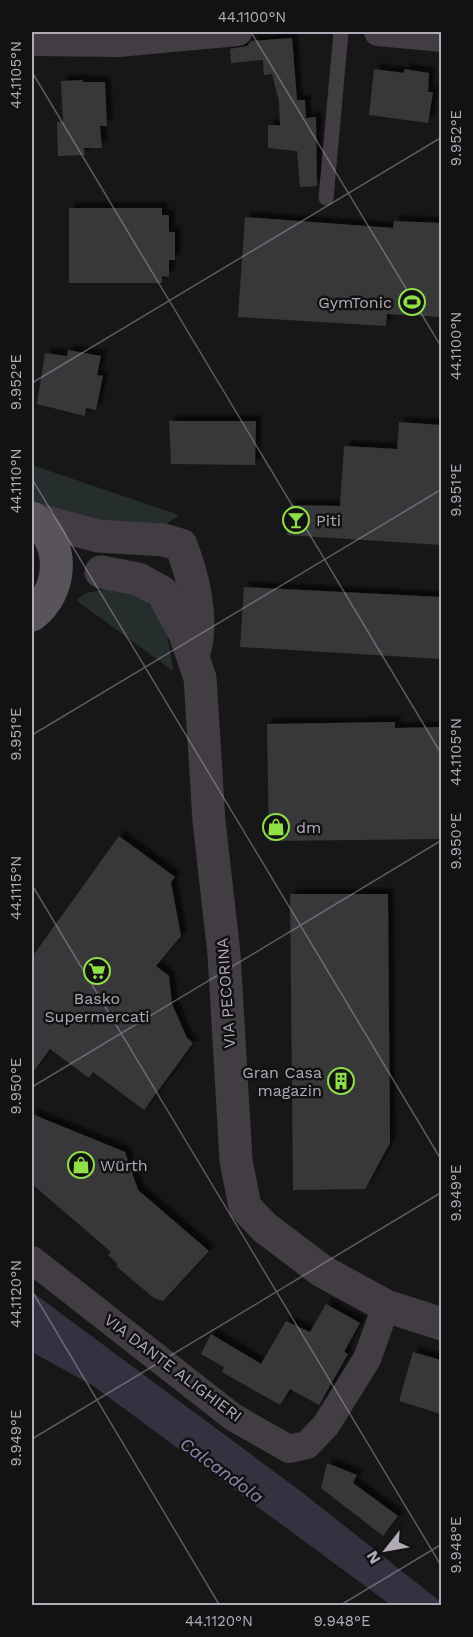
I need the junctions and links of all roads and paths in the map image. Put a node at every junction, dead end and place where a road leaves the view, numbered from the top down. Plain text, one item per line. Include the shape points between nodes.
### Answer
1 (238, 32) edge
2 (341, 32) edge
3 (378, 32) edge
4 (47, 38) edge
5 (441, 38) edge
6 (326, 198) dead end
7 (33, 519) edge
8 (181, 545) junction
9 (101, 572) junction
10 (54, 586) junction
11 (32, 615) edge
12 (193, 657) junction
13 (32, 1260) edge
14 (386, 1306) junction
15 (441, 1324) edge

1 - 4 street via 118,43
2 - 6 lane
3 - 5 street
7 - 8 street via 98,536 164,540
7 - 10 main road via 49,536 55,552
8 - 9 street, VIA PECORINA
8 - 12 street, VIA PECORINA via 193,588 198,635
9 - 10 street, VIA PECORINA via 86,573
9 - 12 street, VIA PECORINA via 138,579 162,592
10 - 11 main road
12 - 14 street, VIA PECORINA via 200,678 209,821 224,954 236,1160 245,1207 264,1227 321,1271
13 - 14 street, VIA DANTE ALIGHIERI via 233,1417 289,1449 308,1445 326,1425 367,1359
14 - 15 street, VIA PECORINA

